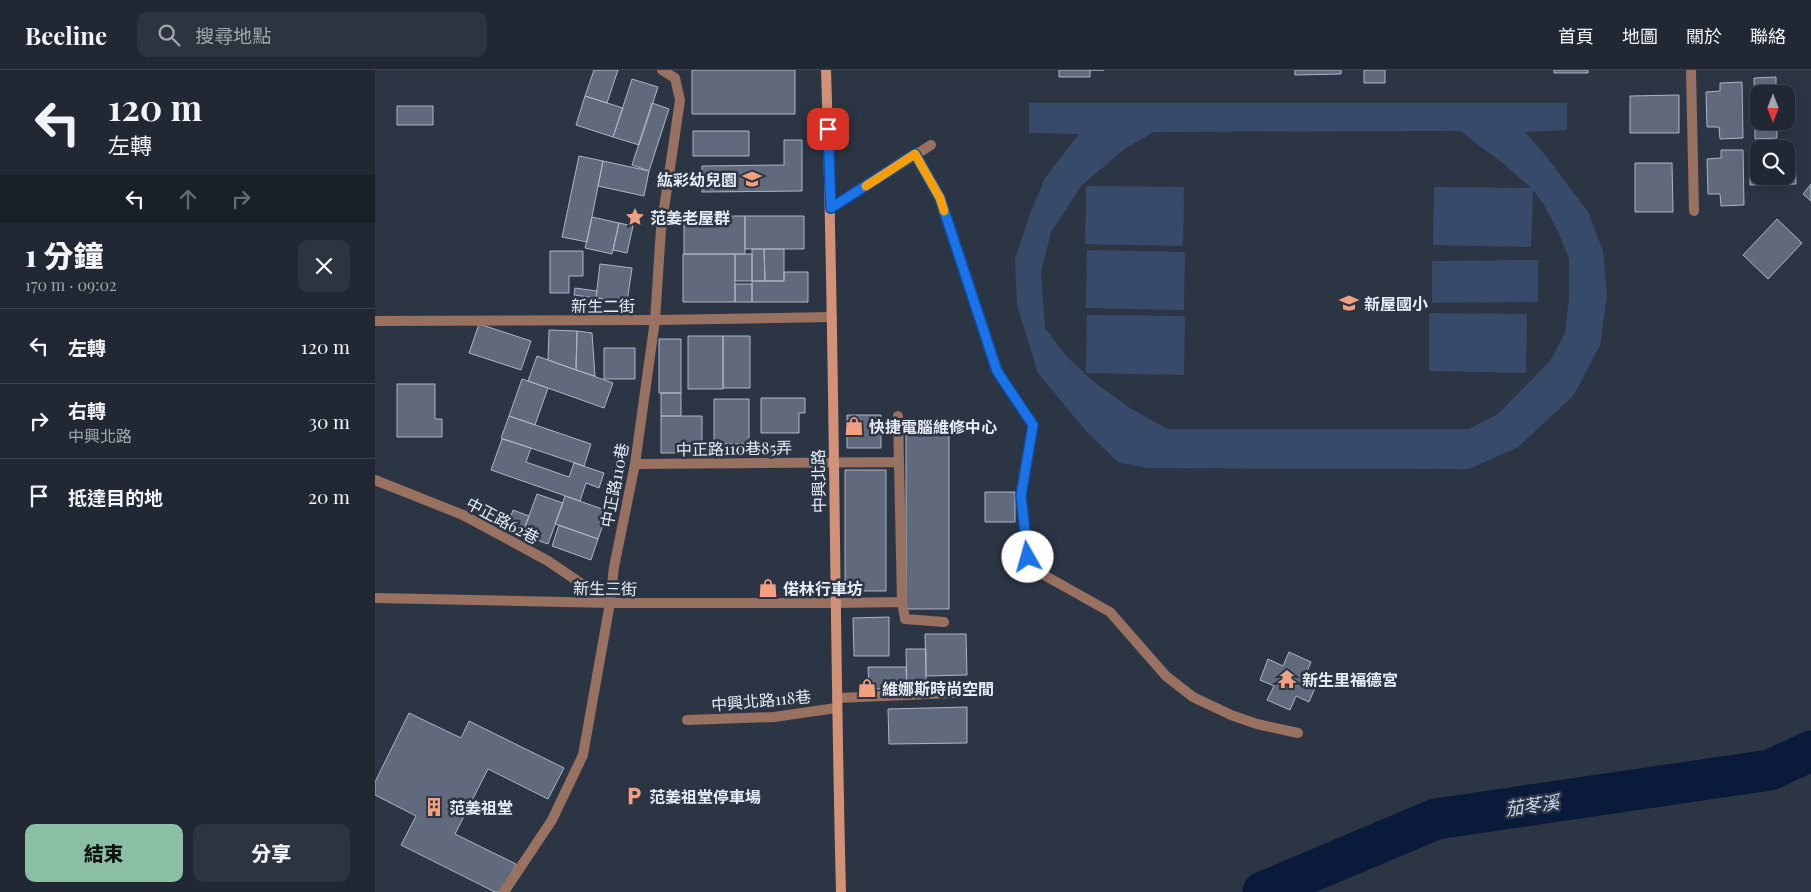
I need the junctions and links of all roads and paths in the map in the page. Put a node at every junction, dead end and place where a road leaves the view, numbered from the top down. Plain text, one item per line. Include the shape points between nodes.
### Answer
1 (662, 70) edge
2 (827, 70) edge
3 (1691, 70) edge
4 (931, 144) dead end
5 (915, 154) junction
6 (831, 208) junction
7 (1694, 211) dead end
8 (832, 316) junction
9 (655, 320) junction
10 (375, 321) edge
11 (898, 416) dead end
12 (833, 462) junction
13 (899, 462) junction
14 (635, 464) junction
15 (375, 480) edge
16 (375, 598) edge
17 (902, 602) junction
18 (610, 603) junction
19 (835, 603) junction
20 (943, 622) dead end
21 (976, 692) dead end
22 (837, 703) junction
23 (687, 720) dead end
24 (1298, 733) dead end
25 (504, 892) edge
26 (841, 892) edge

1 - 9 street, 中正路110巷 via 675,78 680,100 661,229
2 - 6 street, 中興北路
3 - 7 street
4 - 5 street
5 - 6 street
5 - 24 street via 940,198 997,371 1033,425 1021,496 1028,557 1044,575 1110,612 1166,676 1193,697 1257,724
6 - 8 street, 中興北路
8 - 9 street, 新生二街
8 - 12 street, 中興北路
9 - 10 street, 新生二街
9 - 14 street, 中正路110巷
11 - 13 street
12 - 13 street, 中正路110巷85弄
12 - 14 street, 中正路110巷85弄
12 - 19 street, 中興北路
13 - 17 street
14 - 18 street, 中正路110巷
15 - 18 street, 中正路62巷 via 463,515 548,561
16 - 18 street, 新生三街
17 - 19 street, 新生三街
17 - 20 street via 905,619
18 - 19 street, 新生三街
18 - 25 street, 中正路110巷 via 583,755 551,820
19 - 22 street, 中興北路
21 - 22 street, 中興北路118巷
22 - 23 street, 中興北路118巷 via 774,717
22 - 26 street, 中興北路

